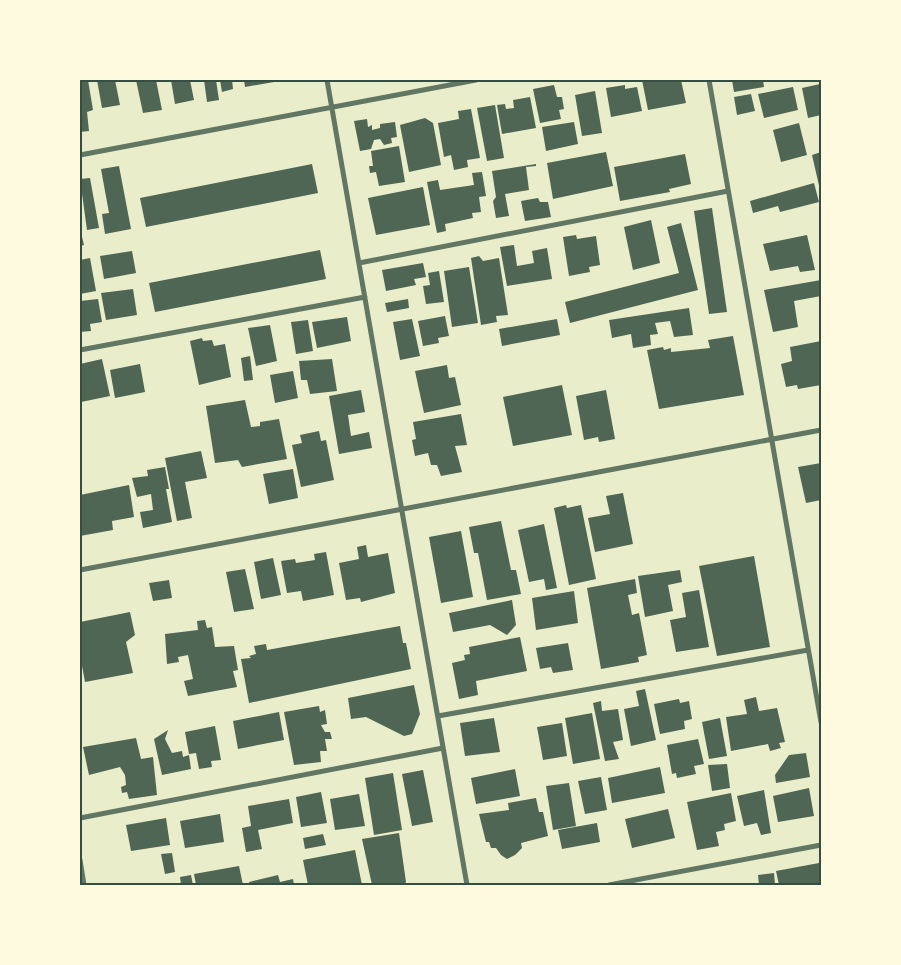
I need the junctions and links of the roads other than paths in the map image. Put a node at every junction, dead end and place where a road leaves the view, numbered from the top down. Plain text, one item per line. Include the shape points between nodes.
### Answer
1 (327, 80) edge
2 (476, 80) edge
3 (709, 80) edge
4 (332, 108) junction
5 (80, 155) edge
6 (728, 191) junction
7 (359, 262) junction
8 (365, 298) junction
9 (80, 350) edge
10 (821, 430) edge
11 (772, 439) junction
12 (402, 509) junction
13 (80, 570) edge
14 (808, 650) junction
15 (438, 716) junction
16 (821, 722) edge
17 (443, 748) junction
18 (80, 818) edge
19 (821, 845) edge
20 (80, 860) edge
21 (84, 885) edge
22 (467, 885) edge
23 (609, 885) edge

1 - 4 street
2 - 4 street
3 - 6 street
4 - 5 street
4 - 7 street
6 - 7 street
6 - 11 street
7 - 8 street
8 - 9 street
8 - 12 street
10 - 11 street
11 - 12 street
11 - 14 street
12 - 13 street
12 - 15 street
14 - 15 street
14 - 16 street
15 - 17 street
17 - 18 street
17 - 22 street
19 - 23 street
20 - 21 street

